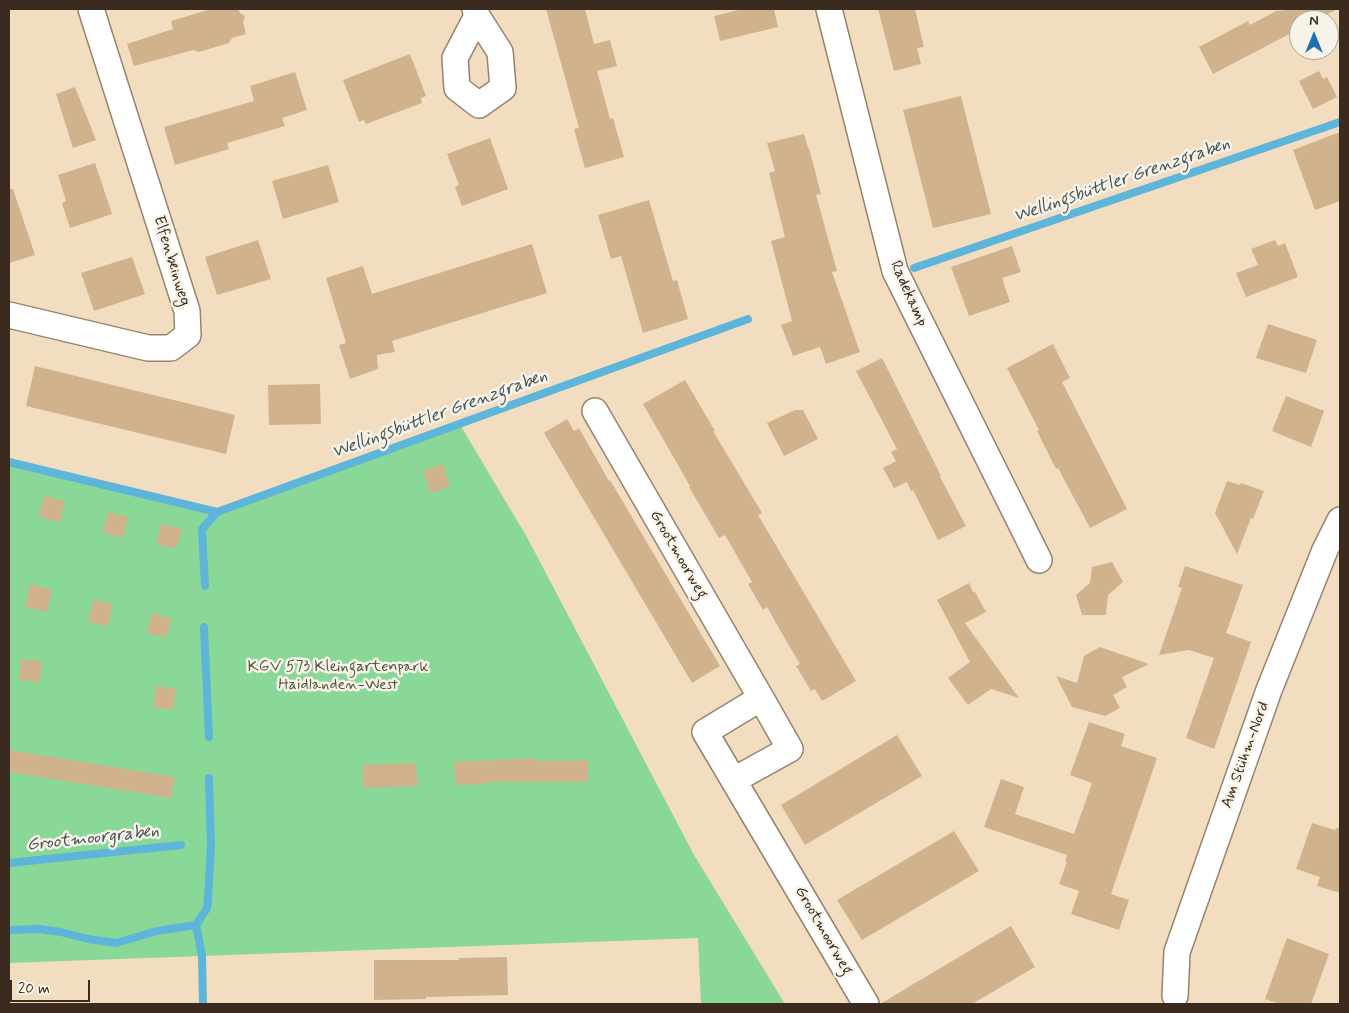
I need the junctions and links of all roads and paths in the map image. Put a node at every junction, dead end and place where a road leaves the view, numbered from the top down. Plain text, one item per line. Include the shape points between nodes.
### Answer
1 (91, 9) edge
2 (829, 9) edge
3 (9, 314) edge
4 (595, 412) dead end
5 (1340, 520) edge
6 (1039, 560) dead end
7 (761, 698) junction
8 (734, 780) junction
9 (1175, 996) dead end
10 (866, 1004) edge

1 - 3 street, Elfenbeinweg via 187,311 188,335 171,348 148,348
2 - 6 street, Radekamp via 895,271
4 - 7 street, Grootmoorweg
5 - 9 street, Am Stühm-Nord via 1270,690 1177,952
7 - 8 street, Grootmoorweg via 705,732
7 - 8 street, Grootmoorweg via 790,749
8 - 10 street, Grootmoorweg

